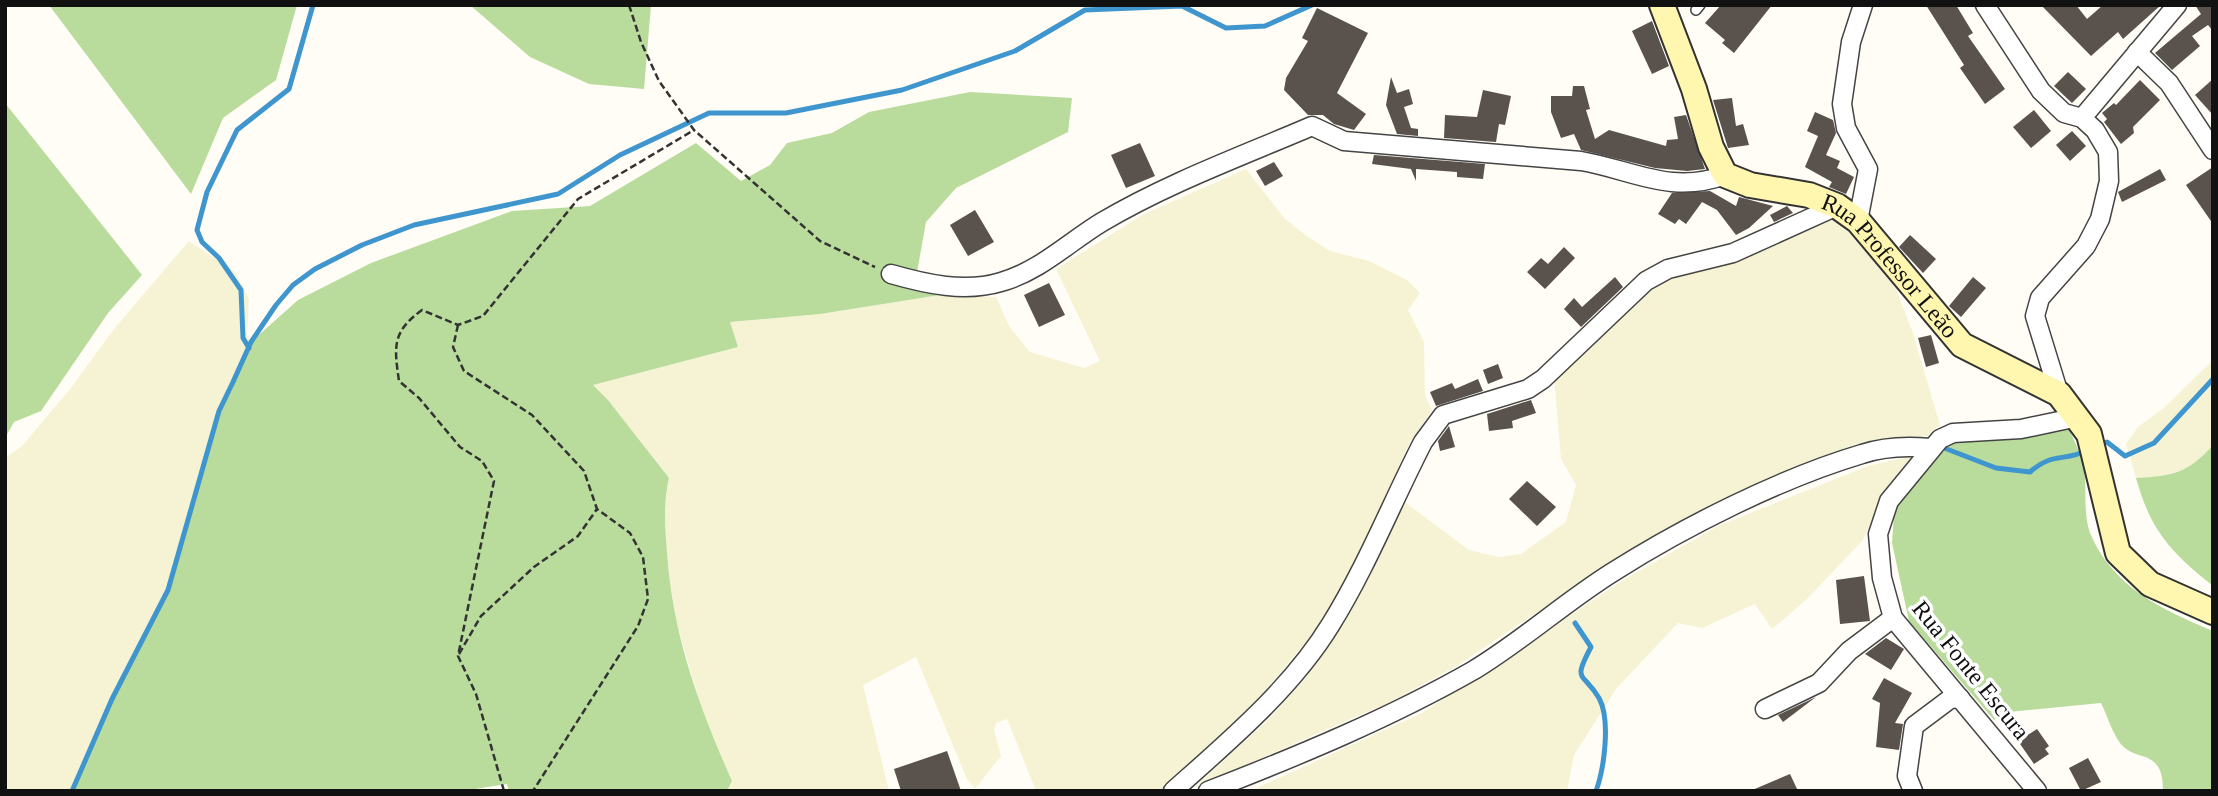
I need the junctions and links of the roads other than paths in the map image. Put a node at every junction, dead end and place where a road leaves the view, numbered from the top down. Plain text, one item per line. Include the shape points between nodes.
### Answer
1 (1662, 5) edge
2 (1863, 5) edge
3 (1985, 5) edge
4 (2177, 5) edge
5 (2137, 52) junction
6 (2082, 118) junction
7 (2213, 150) edge
8 (1725, 175) junction
9 (1837, 205) junction
10 (1858, 221) junction
11 (891, 274) road end
12 (2059, 394) junction
13 (2083, 425) junction
14 (1935, 444) junction
15 (2213, 612) edge
16 (1893, 618) junction
17 (1960, 698) junction
18 (1765, 709) dead end
19 (1173, 791) edge
20 (1208, 791) edge
21 (1913, 791) edge
22 (2037, 791) edge

1 - 8 street
2 - 10 street via 1851,42 1842,104 1846,128 1868,169
3 - 6 street via 2041,91 2064,113
4 - 5 street
5 - 6 street
5 - 7 street via 2169,83
6 - 12 street via 2108,152 2109,181 2100,219 2086,246 2040,298 2035,316
8 - 9 street, Rua Professor Leão via 1751,185 1810,194
8 - 11 street via 1674,184 1605,165 1345,141 1312,126 1103,222 1036,267 1001,282 964,287 923,284
9 - 10 street, Rua Professor Leão
9 - 19 street via 1733,253 1668,269 1646,281 1528,389 1443,415 1423,442 1330,626 1283,685
10 - 12 street, Rua Professor Leão via 1962,345
12 - 13 street, Rua Professor Leão
13 - 14 street via 1954,433
13 - 15 street, Rua Professor Leão via 2118,553 2150,584
14 - 16 street, Rua Fonte Escura via 1889,501 1878,534 1882,578
14 - 20 street via 1864,453 1694,527 1613,572 1475,669 1387,715
16 - 17 street, Rua Fonte Escura
16 - 18 street via 1819,683
17 - 21 street via 1950,699 1913,726 1907,776
17 - 22 street, Rua Fonte Escura

